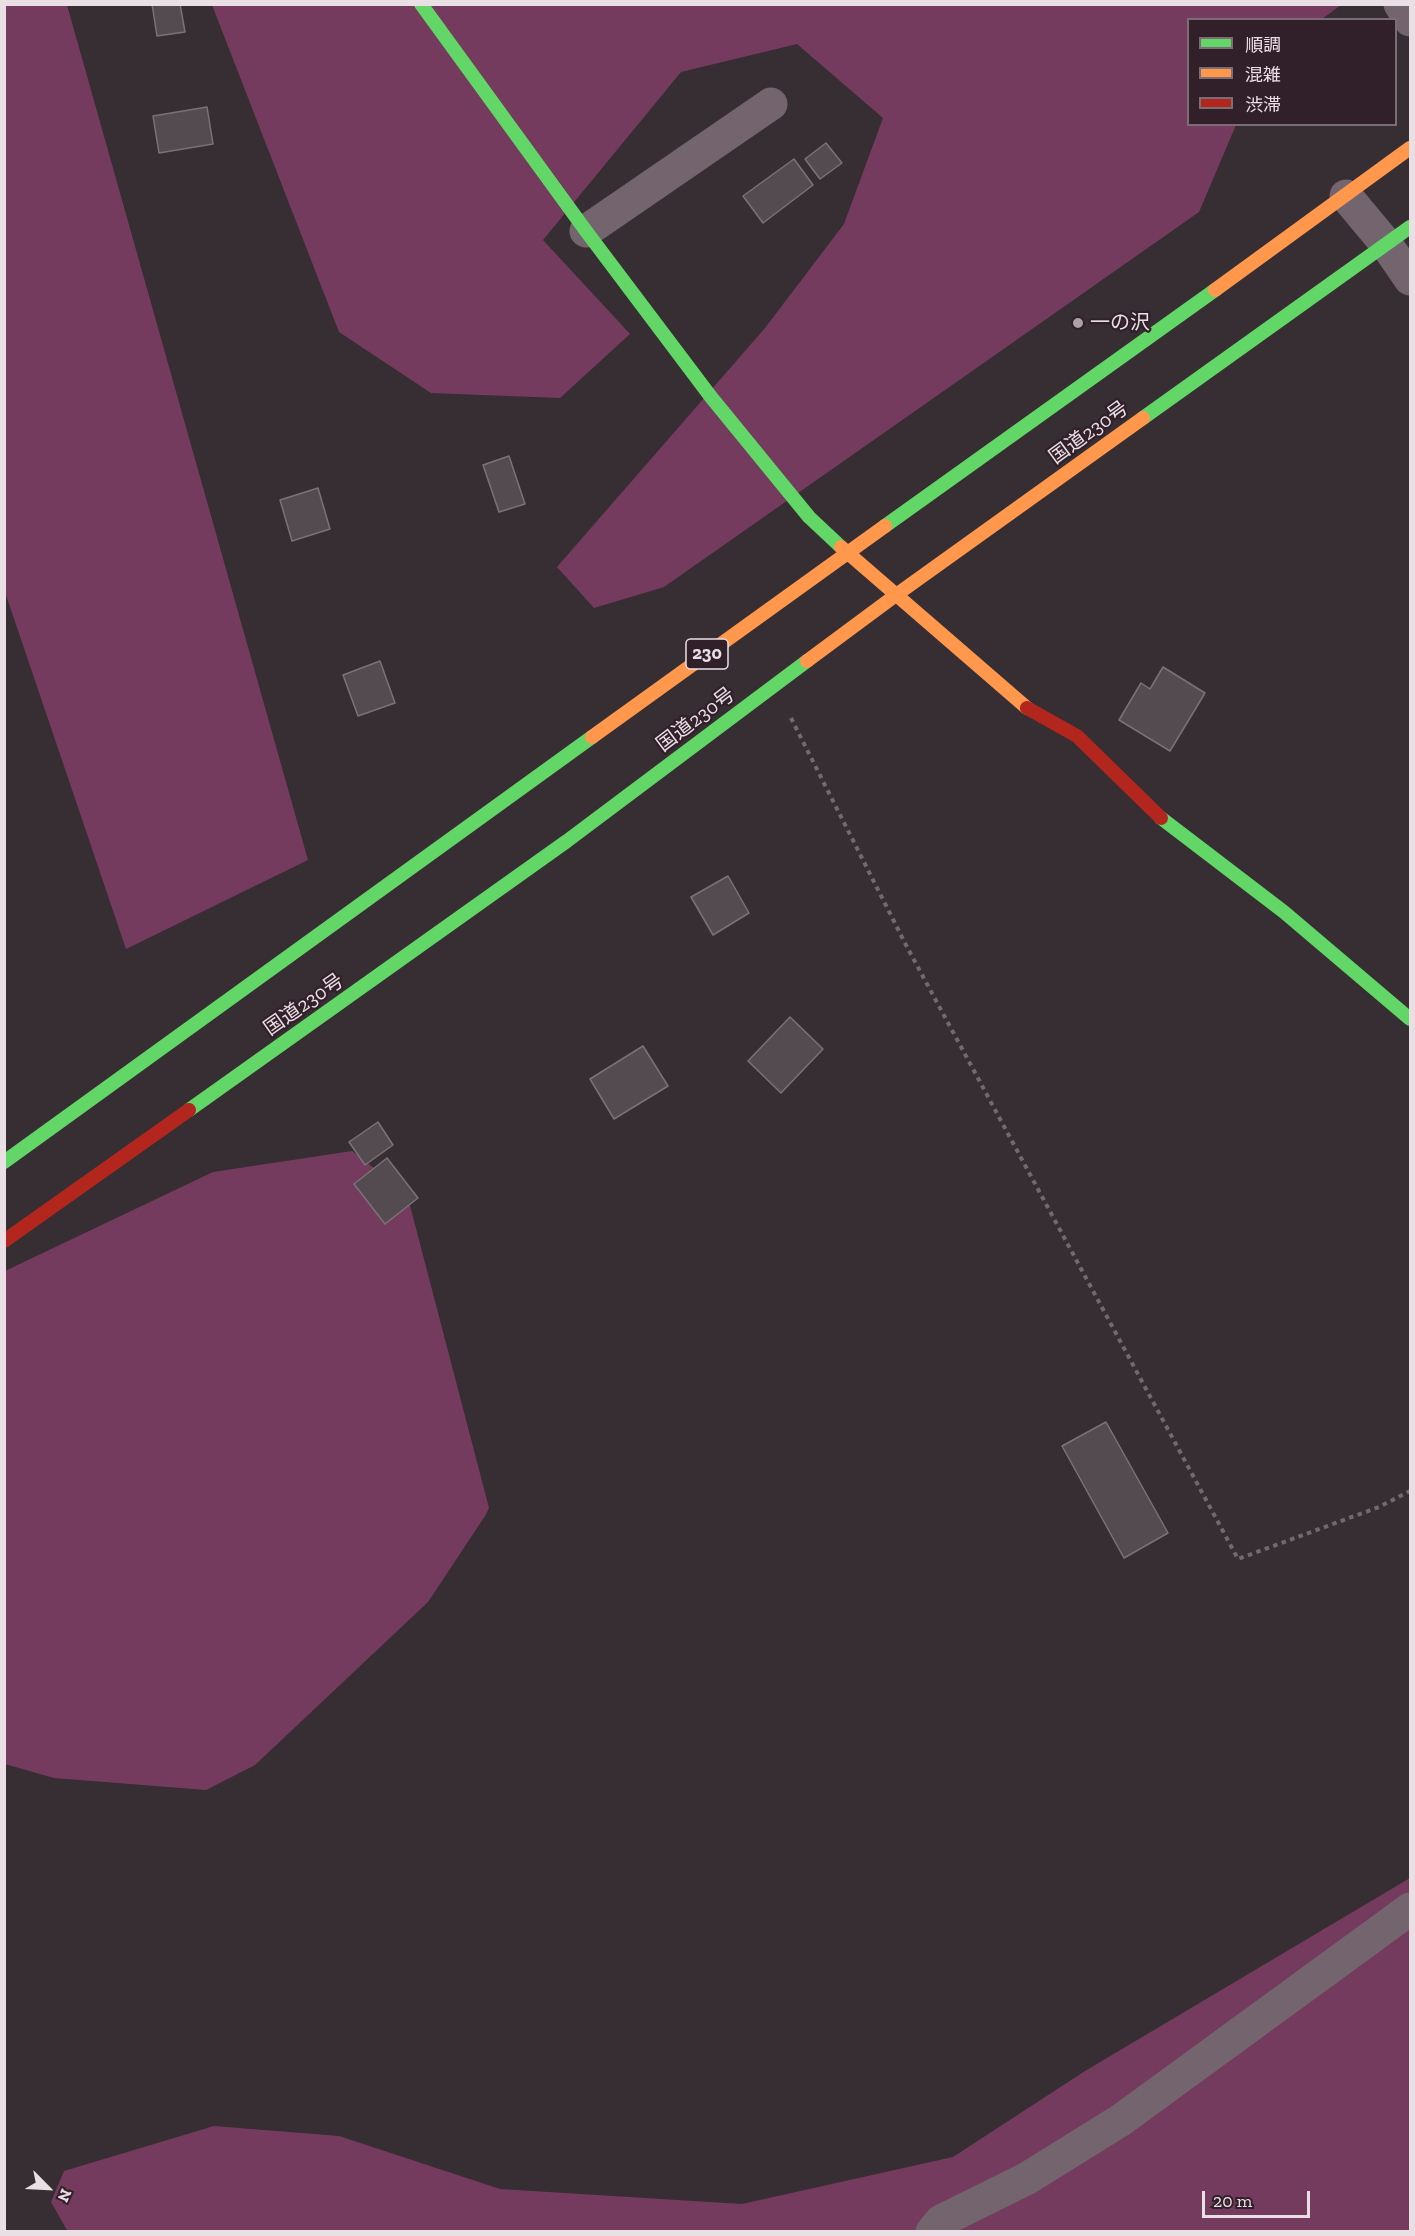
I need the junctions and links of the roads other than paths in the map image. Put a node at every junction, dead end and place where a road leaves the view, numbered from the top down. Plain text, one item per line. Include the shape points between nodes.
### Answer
1 (421, 4) edge
2 (1400, 4) edge
3 (1410, 20) edge
4 (771, 104) dead end
5 (1410, 148) edge
6 (1346, 196) junction
7 (586, 231) junction
8 (1398, 236) edge
9 (1410, 279) edge
10 (848, 554) junction
11 (896, 595) junction
12 (1410, 1019) edge
13 (4, 1162) edge
14 (4, 1241) edge
15 (1410, 1909) edge
16 (932, 2232) edge

1 - 7 main road
2 - 3 street
4 - 7 street
5 - 6 main road, 230
6 - 8 street
6 - 10 main road, 230
7 - 10 main road via 711,397 809,517
8 - 9 street
8 - 11 main road, 国道230号
10 - 11 main road
10 - 13 main road, 230
11 - 12 main road via 1032,712 1077,736 1156,814 1284,912
11 - 14 main road, 国道230号 via 567,841
15 - 16 street via 1121,2120 1026,2179 941,2222

